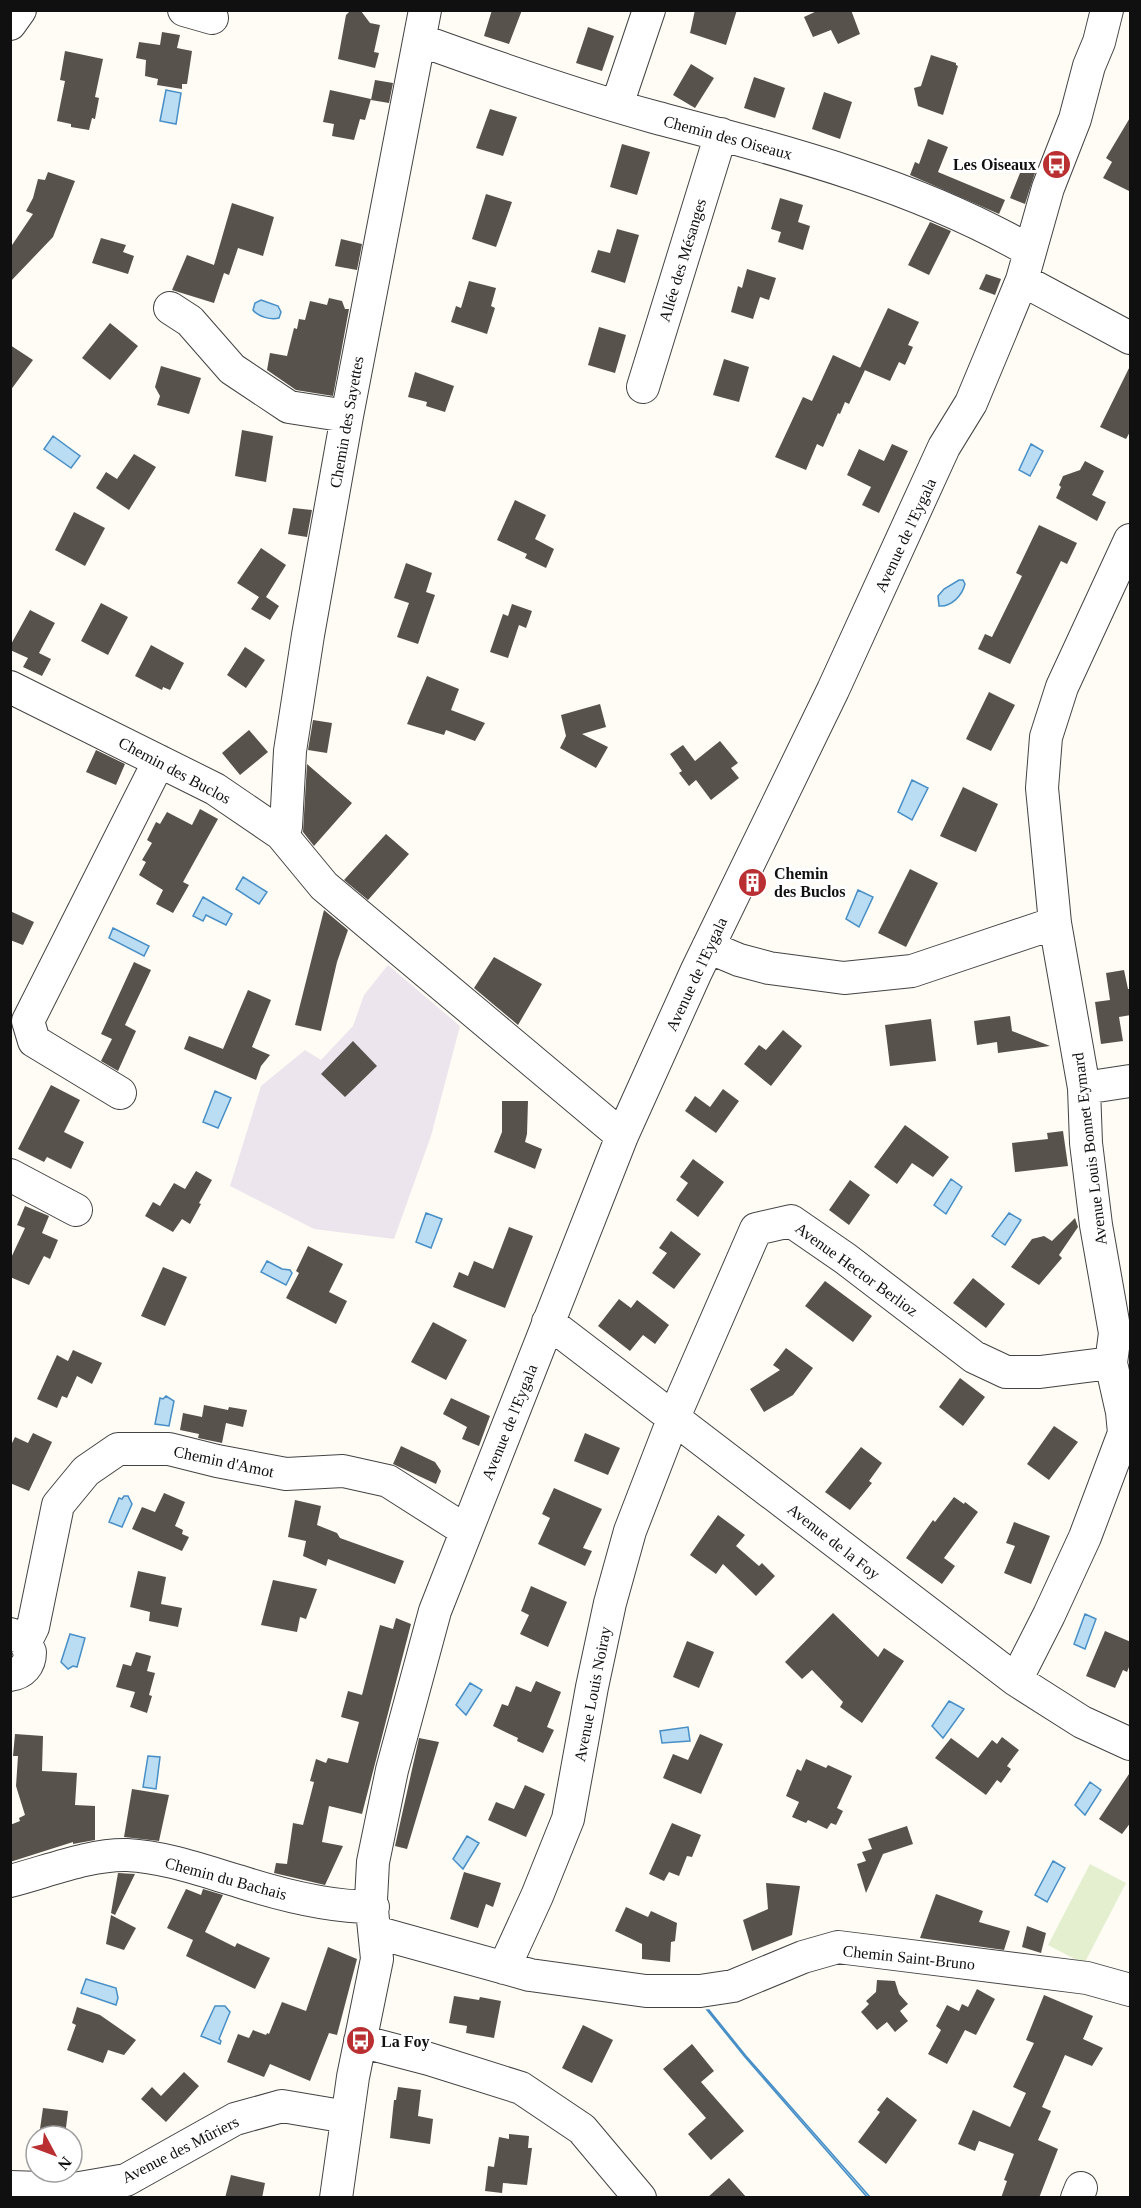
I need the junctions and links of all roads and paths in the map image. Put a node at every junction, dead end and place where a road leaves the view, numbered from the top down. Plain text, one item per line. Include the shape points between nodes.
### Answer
1 (20, 10) edge
2 (649, 10) edge
3 (1107, 10) edge
4 (1121, 10) edge
5 (10, 24) edge
6 (423, 25) edge
7 (1099, 42) junction
8 (617, 105) junction
9 (721, 134) junction
10 (1030, 250) junction
11 (1022, 280) junction
12 (170, 308) dead end
13 (1131, 338) edge
14 (643, 387) dead end
15 (347, 416) junction
16 (1131, 540) edge
17 (10, 687) edge
18 (159, 761) junction
19 (281, 834) junction
20 (1055, 923) junction
21 (708, 947) junction
22 (1131, 1081) edge
23 (1084, 1088) junction
24 (120, 1092) dead end
25 (622, 1136) junction
26 (10, 1175) edge
27 (76, 1210) dead end
28 (548, 1322) junction
29 (1111, 1363) junction
30 (674, 1417) junction
31 (465, 1530) junction
32 (18, 1638) edge
33 (10, 1675) edge
34 (1016, 1680) junction
35 (1131, 1744) edge
36 (10, 1881) edge
37 (374, 1919) junction
38 (504, 1968) junction
39 (1131, 1990) edge
40 (360, 2041) junction
41 (347, 2117) junction
42 (10, 2187) edge
43 (336, 2198) edge
44 (640, 2198) edge

1 - 5 street
2 - 8 street
3 - 7 street, Avenue de l'Eygala
4 - 7 street, Avenue de l'Eygala
6 - 8 street, Chemin des Oiseaux via 503,70
6 - 15 street, Chemin des Sayettes
7 - 10 street, Avenue de l'Eygala
8 - 9 street, Chemin des Oiseaux
9 - 10 street, Chemin des Oiseaux via 926,199 990,227
9 - 14 street, Allée des Mésanges
10 - 11 street, Avenue de l'Eygala
11 - 13 street
11 - 21 street, Avenue de l'Eygala via 971,403 944,447 833,690
12 - 15 street via 190,321 232,369 288,407
15 - 19 street, Chemin des Sayettes via 308,635 290,751 286,827
16 - 20 street, Avenue Louis Bonnet Eymard via 1062,687 1046,736 1042,788
17 - 18 street, Chemin des Buclos
18 - 19 street, Chemin des Buclos via 215,789
18 - 24 street via 28,1021 34,1041
19 - 25 street, Chemin des Buclos via 324,886
20 - 21 street via 912,971 844,978 769,968
20 - 23 street, Avenue Louis Bonnet Eymard
21 - 25 street, Avenue de l'Eygala
22 - 23 street
23 - 29 street, Avenue Louis Bonnet Eymard via 1096,1225 1115,1333
25 - 28 street, Avenue de l'Eygala
26 - 27 street
28 - 30 street, Avenue de la Foy
28 - 31 street, Avenue de l'Eygala
29 - 30 street, Avenue Hector Berlioz via 1006,1372 974,1357 846,1258 791,1221 756,1229
29 - 34 street, Avenue Louis Bonnet Eymard via 1124,1433 1085,1537
30 - 34 street, Avenue de la Foy
30 - 38 street, Avenue Louis Noiray via 630,1531 610,1603 568,1819
31 - 32 street, Chemin d'Amot via 388,1481 343,1472 286,1474 169,1449 118,1449 86,1471 58,1505 33,1627
31 - 37 street, Avenue de l'Eygala via 435,1611 392,1770 373,1862
32 - 33 street, Chemin d'Amot via 30,1652 28,1663 21,1672
34 - 35 street, Avenue de la Foy via 1082,1722
36 - 37 street, Chemin du Bachais via 101,1857 126,1855 176,1862 304,1899 355,1907
37 - 38 street, Chemin Saint-Bruno
37 - 40 street, Avenue de l'Eygala via 377,1959
38 - 39 street, Chemin Saint-Bruno via 646,1991 700,1991 733,1986 838,1947 1087,1978
40 - 41 street, Avenue de l'Eygala
40 - 44 street via 520,2088 582,2129
41 - 42 street, Avenue des Mûriers via 282,2106 235,2118 126,2180 74,2189
41 - 43 street, Avenue de l'Eygala

